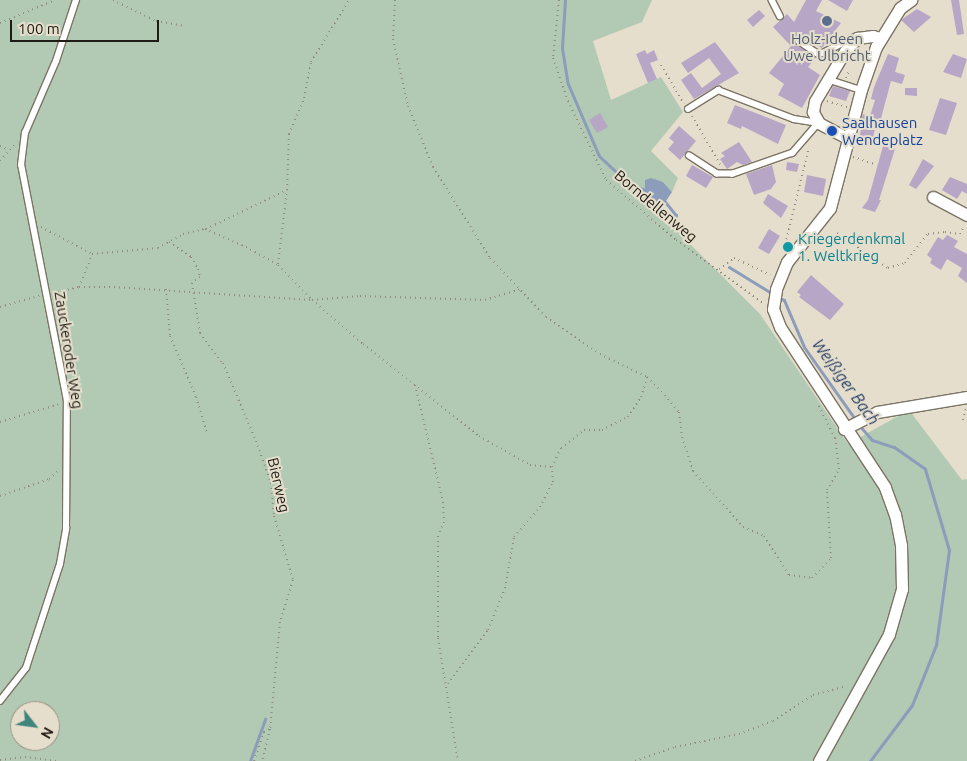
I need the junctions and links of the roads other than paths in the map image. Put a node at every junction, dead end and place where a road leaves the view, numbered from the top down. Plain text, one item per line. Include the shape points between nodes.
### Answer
1 (76, 0) edge
2 (772, 0) edge
3 (910, 0) edge
4 (780, 16) dead end
5 (856, 38) junction
6 (880, 38) junction
7 (799, 41) dead end
8 (827, 79) junction
9 (861, 90) junction
10 (688, 109) road end
11 (819, 123) junction
12 (849, 139) junction
13 (689, 156) dead end
14 (933, 197) dead end
15 (967, 215) edge
16 (967, 396) edge
17 (852, 423) junction
18 (0, 701) edge
19 (819, 761) edge

1 - 18 lane, Zauckeroder Weg via 56,60 25,133 21,165 67,401 66,529 60,564 26,668
2 - 4 lane
3 - 6 street via 900,8
5 - 6 street
5 - 7 lane via 817,53
5 - 8 street
6 - 9 street
8 - 9 lane
8 - 11 street via 815,101 813,112
9 - 12 street
10 - 11 lane via 718,90 794,119
11 - 12 street
11 - 13 lane via 792,153 726,174 717,174
12 - 17 street via 830,208 787,262 777,284 774,307 780,326 818,396
14 - 15 street
16 - 17 street via 877,412
17 - 19 street via 885,487 895,515 901,545 902,589 889,634

